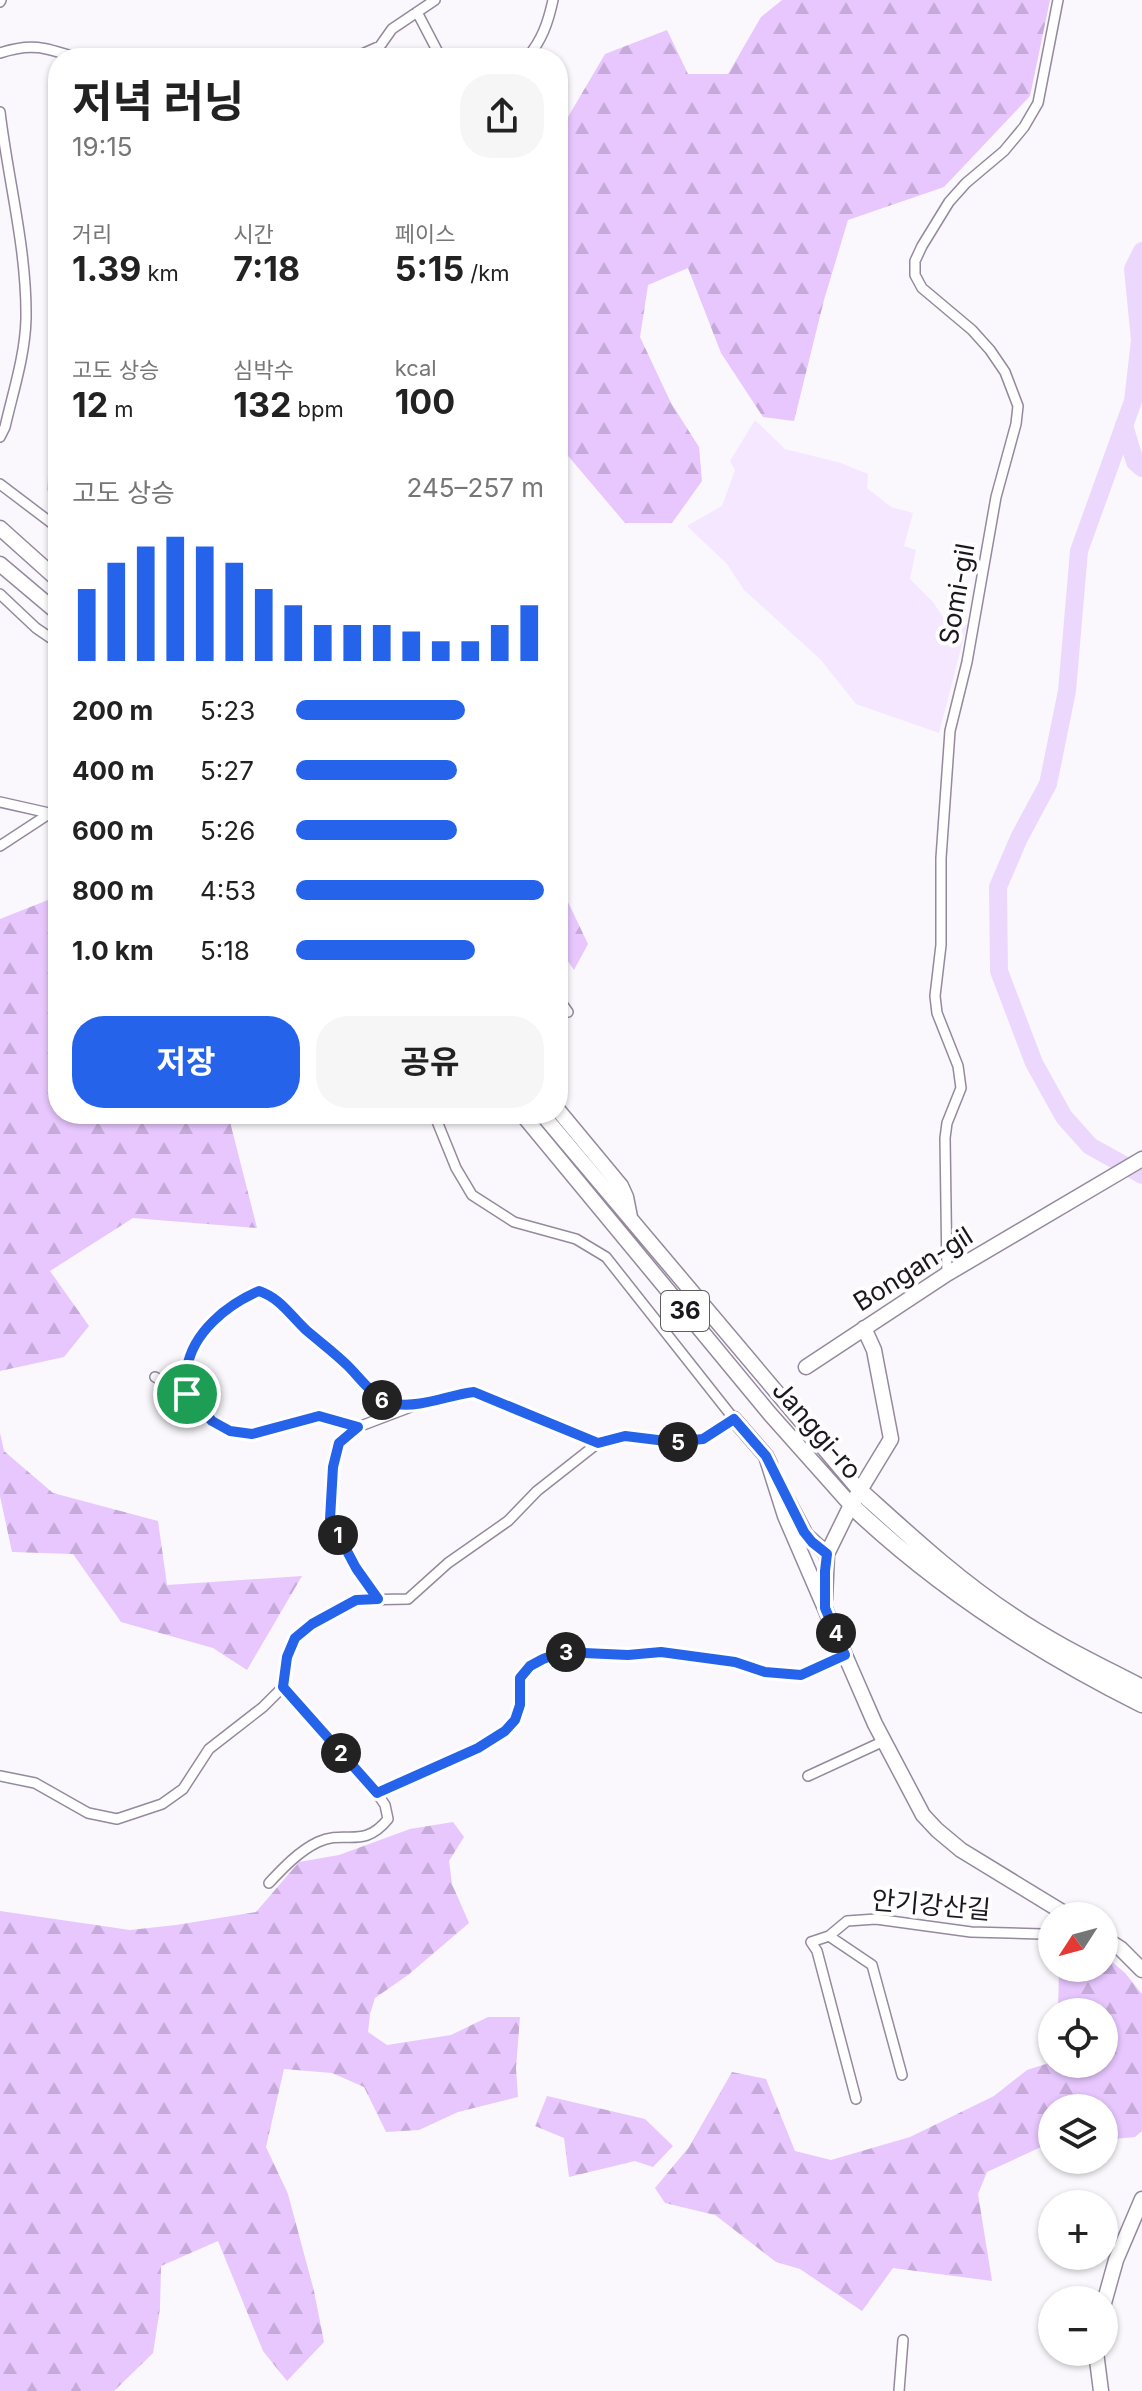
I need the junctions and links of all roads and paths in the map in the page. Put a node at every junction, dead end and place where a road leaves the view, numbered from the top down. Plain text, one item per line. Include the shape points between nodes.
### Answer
1 (435, 0) edge
2 (553, 0) edge
3 (1058, 0) edge
4 (417, 12) junction
5 (48, 48) edge
6 (376, 48) edge
7 (436, 48) edge
8 (535, 48) edge
9 (0, 53) edge
10 (0, 112) edge
11 (0, 437) edge
12 (0, 484) edge
13 (48, 520) edge
14 (0, 528) edge
15 (14, 539) junction
16 (48, 559) edge
17 (0, 564) edge
18 (48, 571) edge
19 (0, 594) edge
20 (48, 605) edge
21 (48, 636) edge
22 (0, 802) edge
23 (48, 809) edge
24 (48, 813) edge
25 (0, 846) edge
26 (568, 1122) edge
27 (438, 1124) edge
28 (530, 1124) edge
29 (550, 1124) edge
30 (1142, 1159) edge
31 (631, 1221) junction
32 (947, 1274) junction
33 (864, 1328) junction
34 (806, 1367) dead end
35 (155, 1377) dead end
36 (187, 1394) junction
37 (416, 1405) junction
38 (734, 1419) junction
39 (358, 1427) junction
40 (598, 1443) junction
41 (766, 1456) junction
42 (856, 1498) junction
43 (827, 1554) junction
44 (378, 1599) junction
45 (825, 1608) junction
46 (845, 1655) junction
47 (283, 1687) junction
48 (1142, 1688) edge
49 (1142, 1704) edge
50 (884, 1741) junction
51 (0, 1776) edge
52 (808, 1776) dead end
53 (377, 1793) junction
54 (269, 1883) dead end
55 (1046, 1902) edge
56 (1038, 1934) edge
57 (829, 1936) junction
58 (1118, 1947) edge
59 (1142, 1970) edge
60 (902, 2075) dead end
61 (856, 2099) dead end
62 (1142, 2199) edge
63 (1109, 2286) edge
64 (903, 2340) dead end
65 (1098, 2366) edge
66 (899, 2391) edge
67 (1101, 2391) edge

1 - 4 street
2 - 8 street
3 - 32 street, Somi-gil via 1038,103 1004,151 949,202 915,261 922,288 990,350 1018,406 950,731 935,996 961,1076 945,1138
4 - 6 street
4 - 7 street
5 - 9 street via 37,45
10 - 11 street via 26,319 23,352
12 - 13 street
14 - 15 main road
15 - 16 main road
15 - 18 main road
17 - 20 main road
19 - 21 street
22 - 23 street
24 - 25 street
26 - 31 main road via 621,1186
27 - 38 street via 472,1195 514,1222 576,1239 606,1257
28 - 42 main road, Janggi-ro / 36 via 770,1414
29 - 31 main road, Janggi-ro / 36
30 - 32 main road, Bongan-gil
31 - 42 main road, Janggi-ro / 36
32 - 33 main road, Bongan-gil
33 - 34 main road, Bongan-gil
33 - 42 main road via 874,1350 891,1439
35 - 36 street
36 - 37 street via 187,1367 201,1335 228,1309 259,1291 280,1301 380,1399
36 - 39 street via 212,1421 230,1431 252,1434 319,1416
37 - 39 street
37 - 40 street via 474,1392
38 - 40 street via 703,1439 674,1442 625,1436
38 - 41 main road
39 - 44 street via 339,1443 330,1519
40 - 44 street via 408,1599
41 - 43 main road via 801,1528
41 - 45 main road
42 - 43 main road
42 - 48 highway, Janggi-ro / 36 via 1013,1617
42 - 49 highway, Janggi-ro / 36 via 897,1546 1005,1628
43 - 45 main road
44 - 47 street via 356,1600 295,1638
45 - 46 main road
46 - 50 main road
46 - 53 street via 801,1675 661,1652 562,1652 530,1666 520,1678 520,1705 505,1731
47 - 51 street via 209,1749 183,1789 146,1810 117,1819 88,1813 35,1783
47 - 53 street
50 - 52 street
50 - 55 main road via 913,1800 937,1830
53 - 54 street via 388,1819 378,1832 320,1841
56 - 57 street, 안기강산길 via 971,1932 876,1919 847,1921
57 - 60 street via 872,1965
57 - 61 street, 안기강산길 via 811,1942
58 - 59 main road
62 - 63 main road
64 - 66 street
65 - 67 main road

